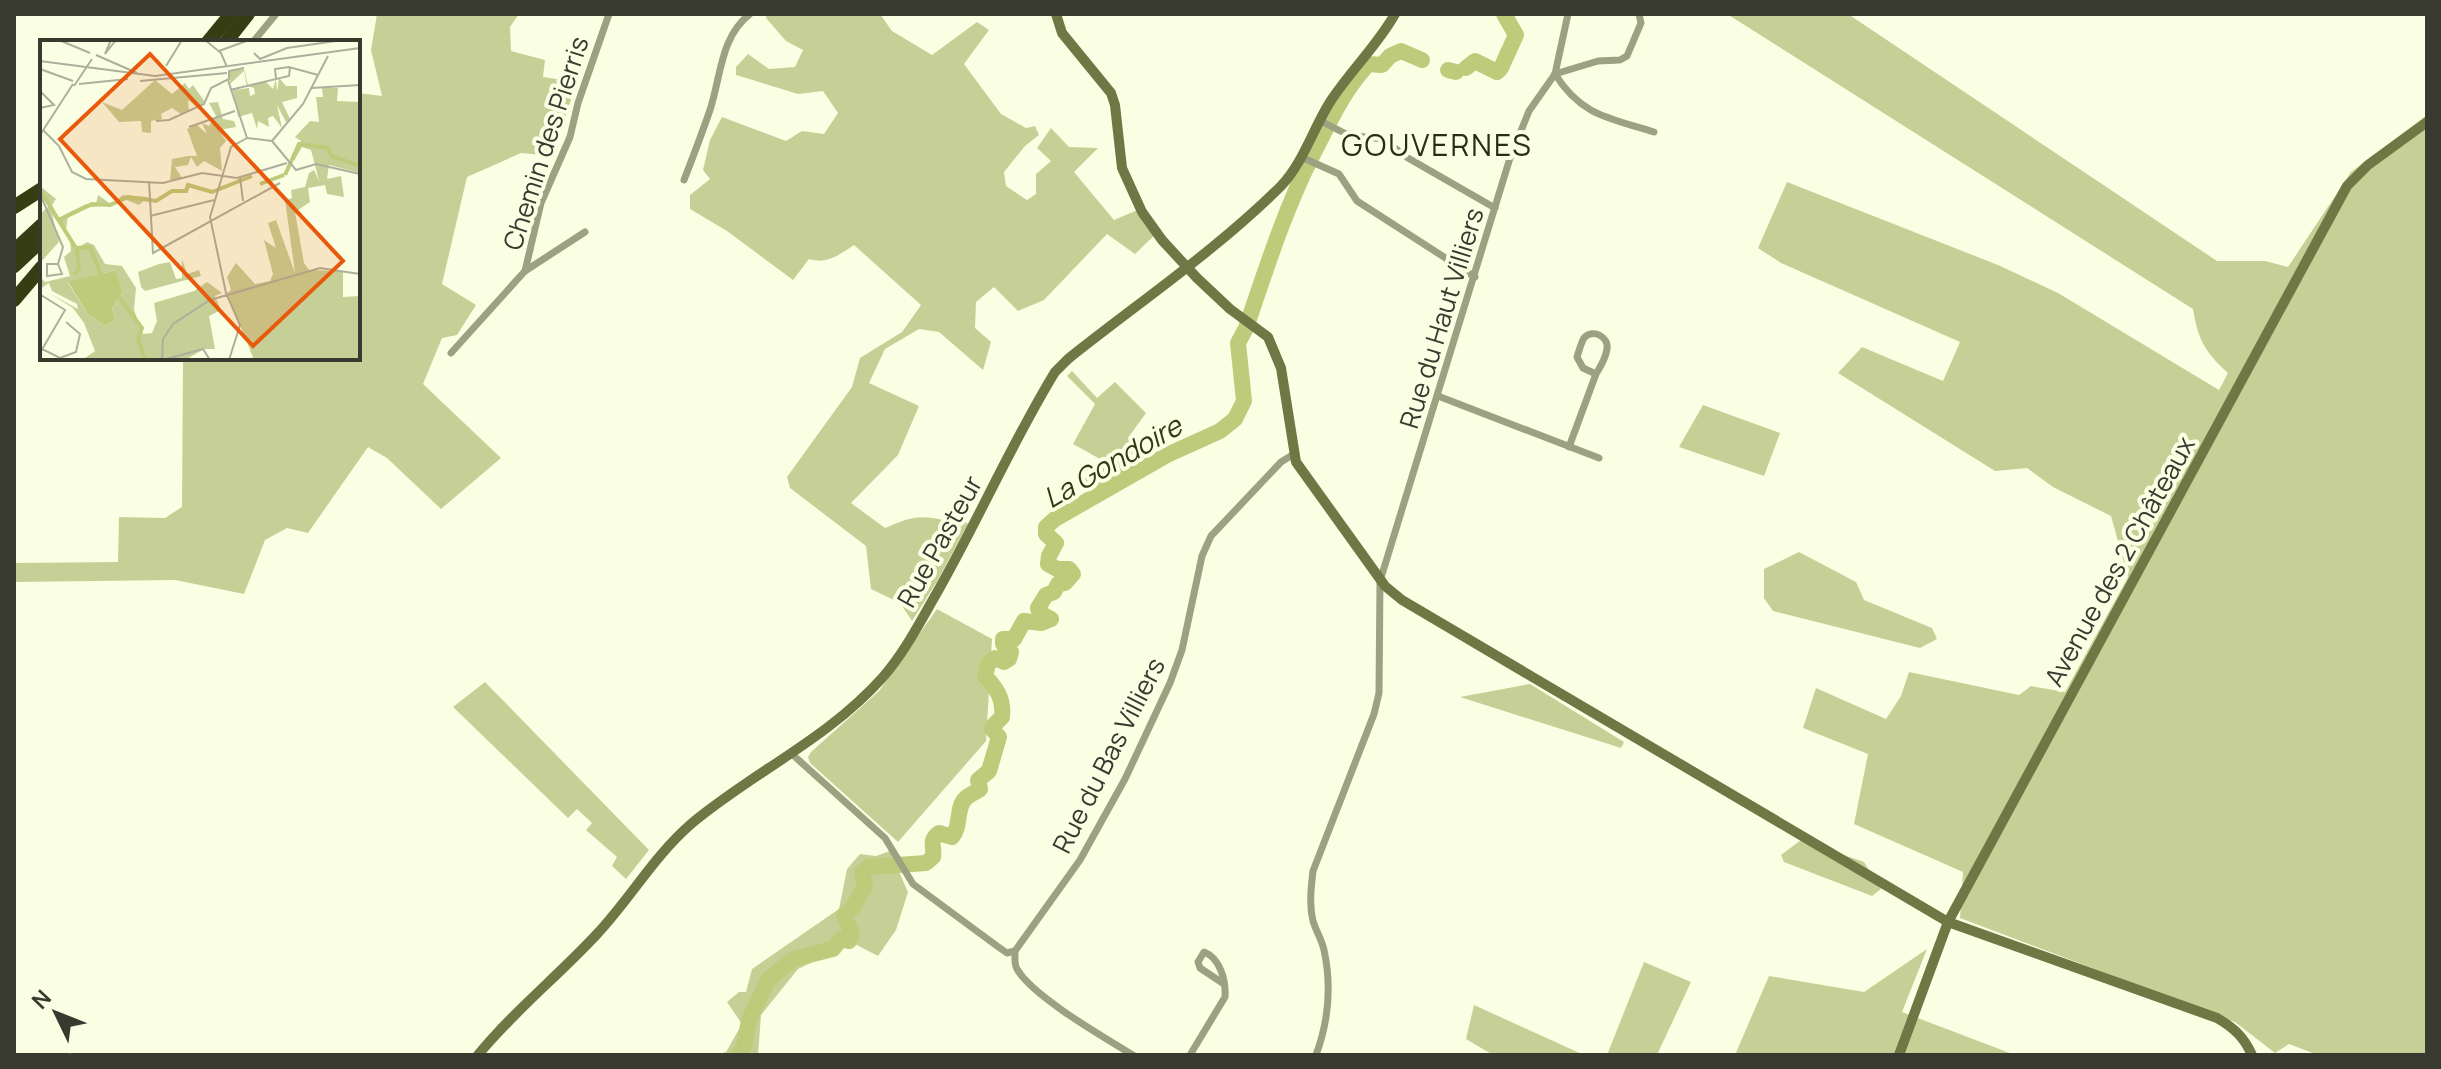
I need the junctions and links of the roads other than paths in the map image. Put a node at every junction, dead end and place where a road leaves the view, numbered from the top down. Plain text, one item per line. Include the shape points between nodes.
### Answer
1 (231, 14) edge
2 (248, 14) edge
3 (276, 14) edge
4 (609, 14) edge
5 (750, 14) edge
6 (1056, 14) edge
7 (1395, 14) edge
8 (1568, 14) edge
9 (1639, 14) edge
10 (210, 40) edge
11 (228, 40) edge
12 (255, 40) edge
13 (1555, 74) junction
14 (2427, 122) edge
15 (1324, 123) junction
16 (1654, 132) dead end
17 (1307, 160) junction
18 (684, 180) dead end
19 (40, 190) edge
20 (14, 207) edge
21 (1495, 208) junction
22 (40, 227) edge
23 (585, 232) dead end
24 (40, 242) edge
25 (14, 251) edge
26 (14, 266) edge
27 (1186, 266) junction
28 (40, 269) edge
29 (525, 271) junction
30 (1475, 277) junction
31 (14, 300) edge
32 (451, 353) dead end
33 (1596, 374) junction
34 (1438, 396) junction
35 (1569, 447) junction
36 (1294, 454) junction
37 (1599, 458) dead end
38 (1380, 581) junction
39 (793, 755) junction
40 (1948, 922) junction
41 (1015, 951) junction
42 (1224, 984) dead end
43 (478, 1055) edge
44 (1133, 1055) edge
45 (1190, 1055) edge
46 (1316, 1055) edge
47 (1899, 1055) edge
48 (2252, 1055) edge

1 - 10 highway
2 - 11 highway
3 - 12 street
4 - 29 street, Chemin des Pierris via 570,137 541,203
5 - 18 street via 732,34 724,54
6 - 27 street via 1062,33 1111,93 1129,188 1162,240
7 - 15 street, Rue Pasteur via 1340,87
8 - 13 street
9 - 13 street via 1641,23 1627,56
13 - 16 street via 1567,94 1585,108
13 - 21 street, Rue du Haut Villiers via 1529,111
14 - 40 street, Avenue des 2 Châteaux via 2347,186
15 - 17 street, Rue Pasteur
15 - 21 street via 1348,135 1383,139
17 - 27 street, Rue Pasteur
17 - 30 street via 1340,175 1359,202
19 - 20 highway
21 - 30 street, Rue du Haut Villiers
22 - 25 highway
23 - 29 street
24 - 26 highway
27 - 36 street via 1268,337 1277,357
27 - 39 street, Rue Pasteur via 1055,372 901,653 852,708
28 - 31 highway
29 - 32 street, Chemin des Pierris
30 - 34 street, Rue du Haut Villiers
33 - 33 street via 1608,346 1600,335 1591,334 1583,339 1577,357 1583,368
33 - 35 street
34 - 35 street
34 - 38 street, Rue du Haut Villiers
35 - 37 street
36 - 38 street
36 - 41 street, Rue du Bas Villiers via 1211,536 1182,650 1125,779 1080,860
38 - 40 street via 1402,600
38 - 46 street, Rue du Haut Villiers via 1379,693 1313,871 1311,908 1324,948 1329,1004
39 - 41 street via 885,838 913,884 1007,953
39 - 43 street, Rue Pasteur via 716,805 672,842 598,932
40 - 47 street, Avenue des 2 Châteaux
40 - 48 street via 2217,1018 2245,1040
41 - 44 street via 1017,969 1026,979 1057,1006
42 - 45 street via 1223,1002

